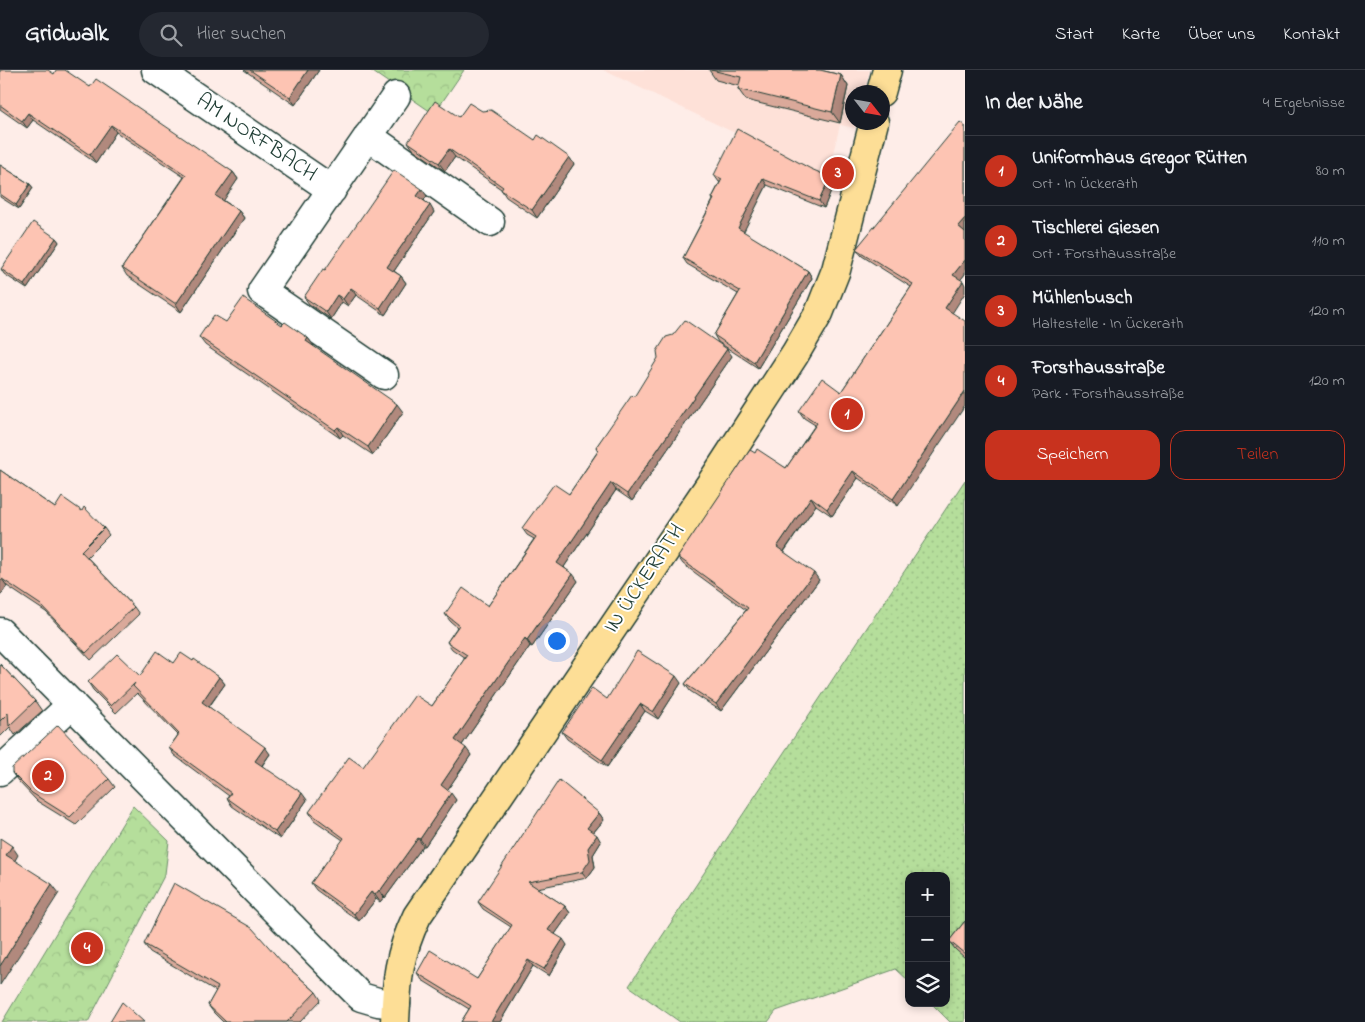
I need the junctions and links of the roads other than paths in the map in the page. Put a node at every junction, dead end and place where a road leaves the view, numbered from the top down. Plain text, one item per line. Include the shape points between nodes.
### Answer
1 (156, 70) edge
2 (887, 70) edge
3 (883, 85) edge
4 (396, 96) dead end
5 (872, 130) edge
6 (368, 136) junction
7 (332, 190) junction
8 (490, 222) dead end
9 (384, 374) dead end
10 (0, 632) edge
11 (72, 704) junction
12 (0, 770) edge
13 (395, 1013) edge

1 - 7 street, AM NORFBACH
2 - 3 main road
4 - 6 street, AM NORFBACH
5 - 13 main road, IN ÜCKERATH via 836,270 819,313 711,484 424,906 402,953
6 - 7 street, AM NORFBACH
6 - 8 street
7 - 9 street, AM NORFBACH via 262,291
10 - 11 street
11 - 12 street
11 - 13 street via 361,997 378,1002

